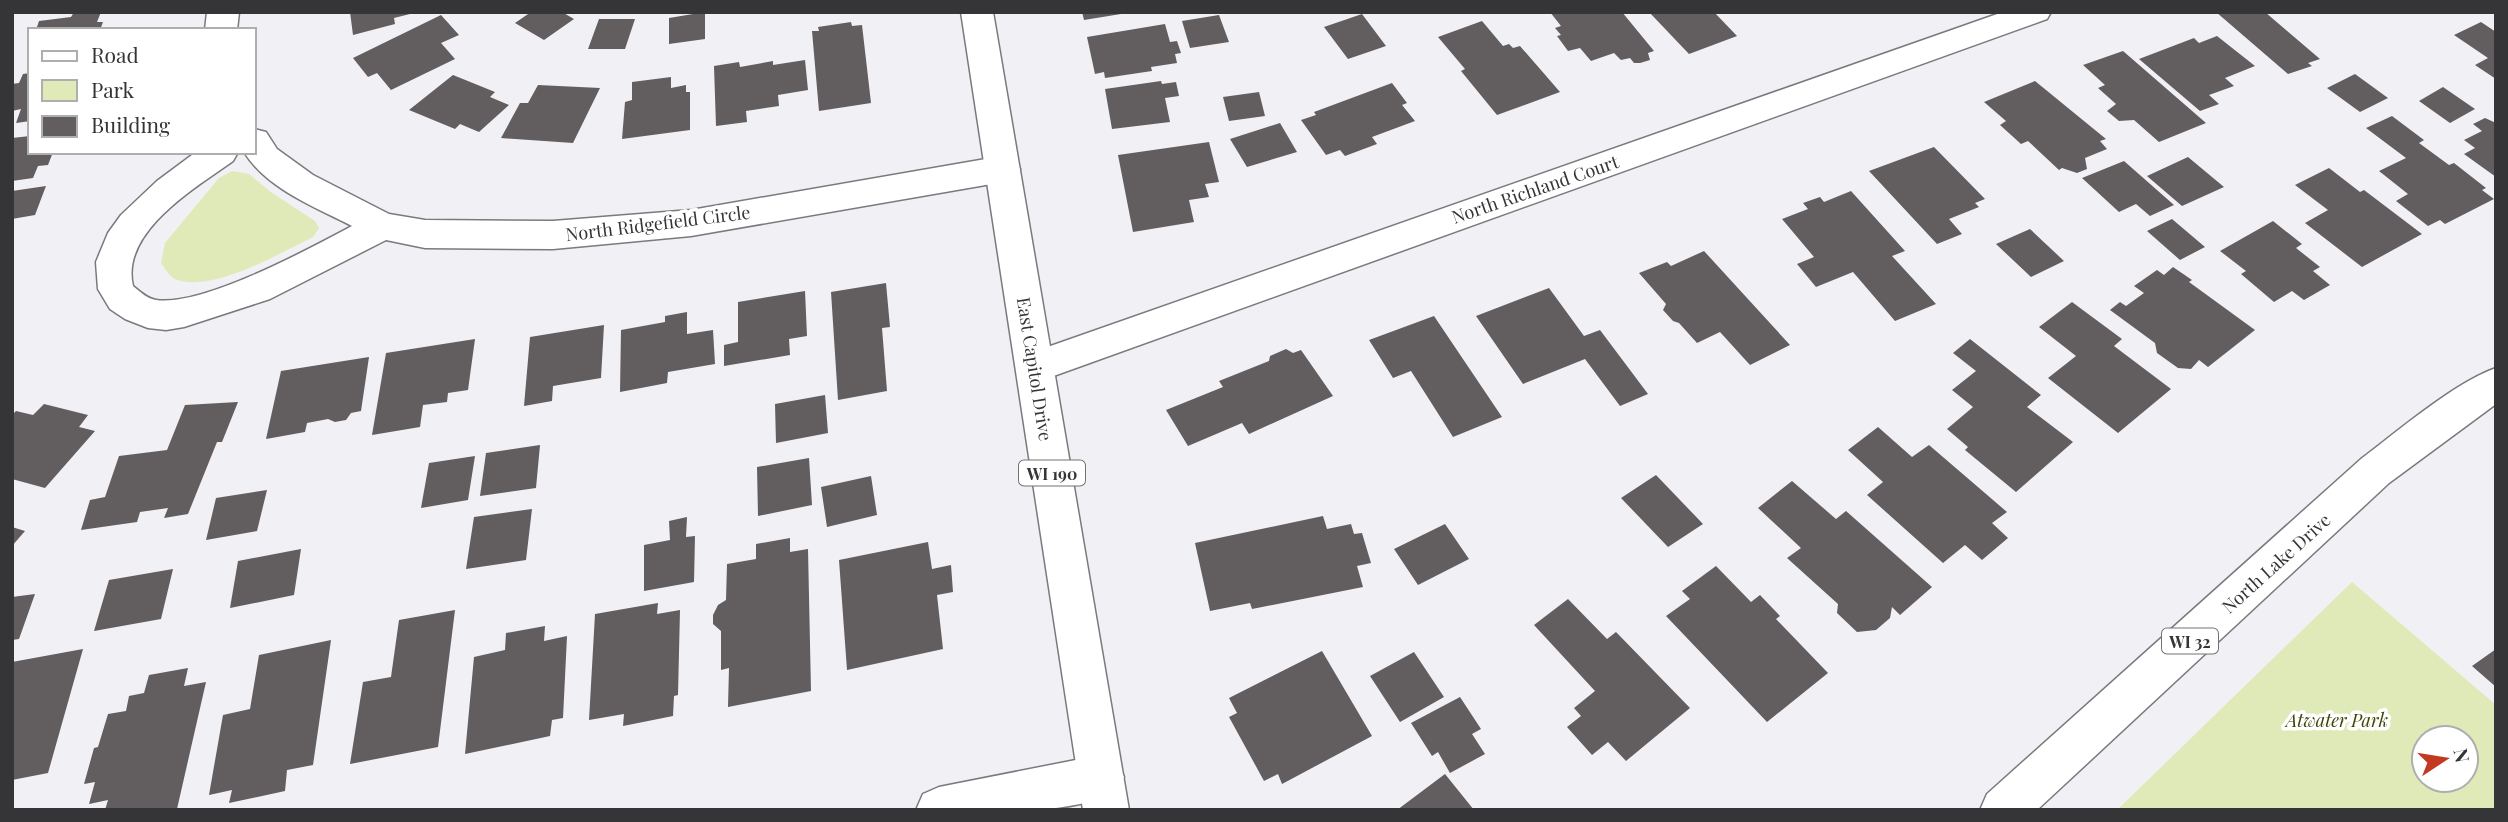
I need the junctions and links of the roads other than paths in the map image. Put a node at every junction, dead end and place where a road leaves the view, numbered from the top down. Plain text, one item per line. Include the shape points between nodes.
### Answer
1 (977, 12) edge
2 (2036, 12) edge
3 (256, 144) edge
4 (218, 154) edge
5 (1003, 169) junction
6 (382, 226) junction
7 (1035, 367) junction
8 (2496, 384) edge
9 (1103, 793) edge
10 (939, 810) edge
11 (2003, 810) edge

1 - 5 street, East Capitol Drive / WI 190
2 - 7 street, North Richland Court
3 - 6 street, North Ridgefield Circle via 265,158 301,184
4 - 6 street via 162,195 128,233 114,257 118,295 139,312 165,315 221,301 316,262
5 - 6 street, North Ridgefield Circle via 691,223 615,231 425,234
5 - 7 street, East Capitol Drive / WI 190
7 - 9 street, East Capitol Drive / WI 190
8 - 11 street, North Lake Drive / WI 32 via 2375,471
9 - 10 street

